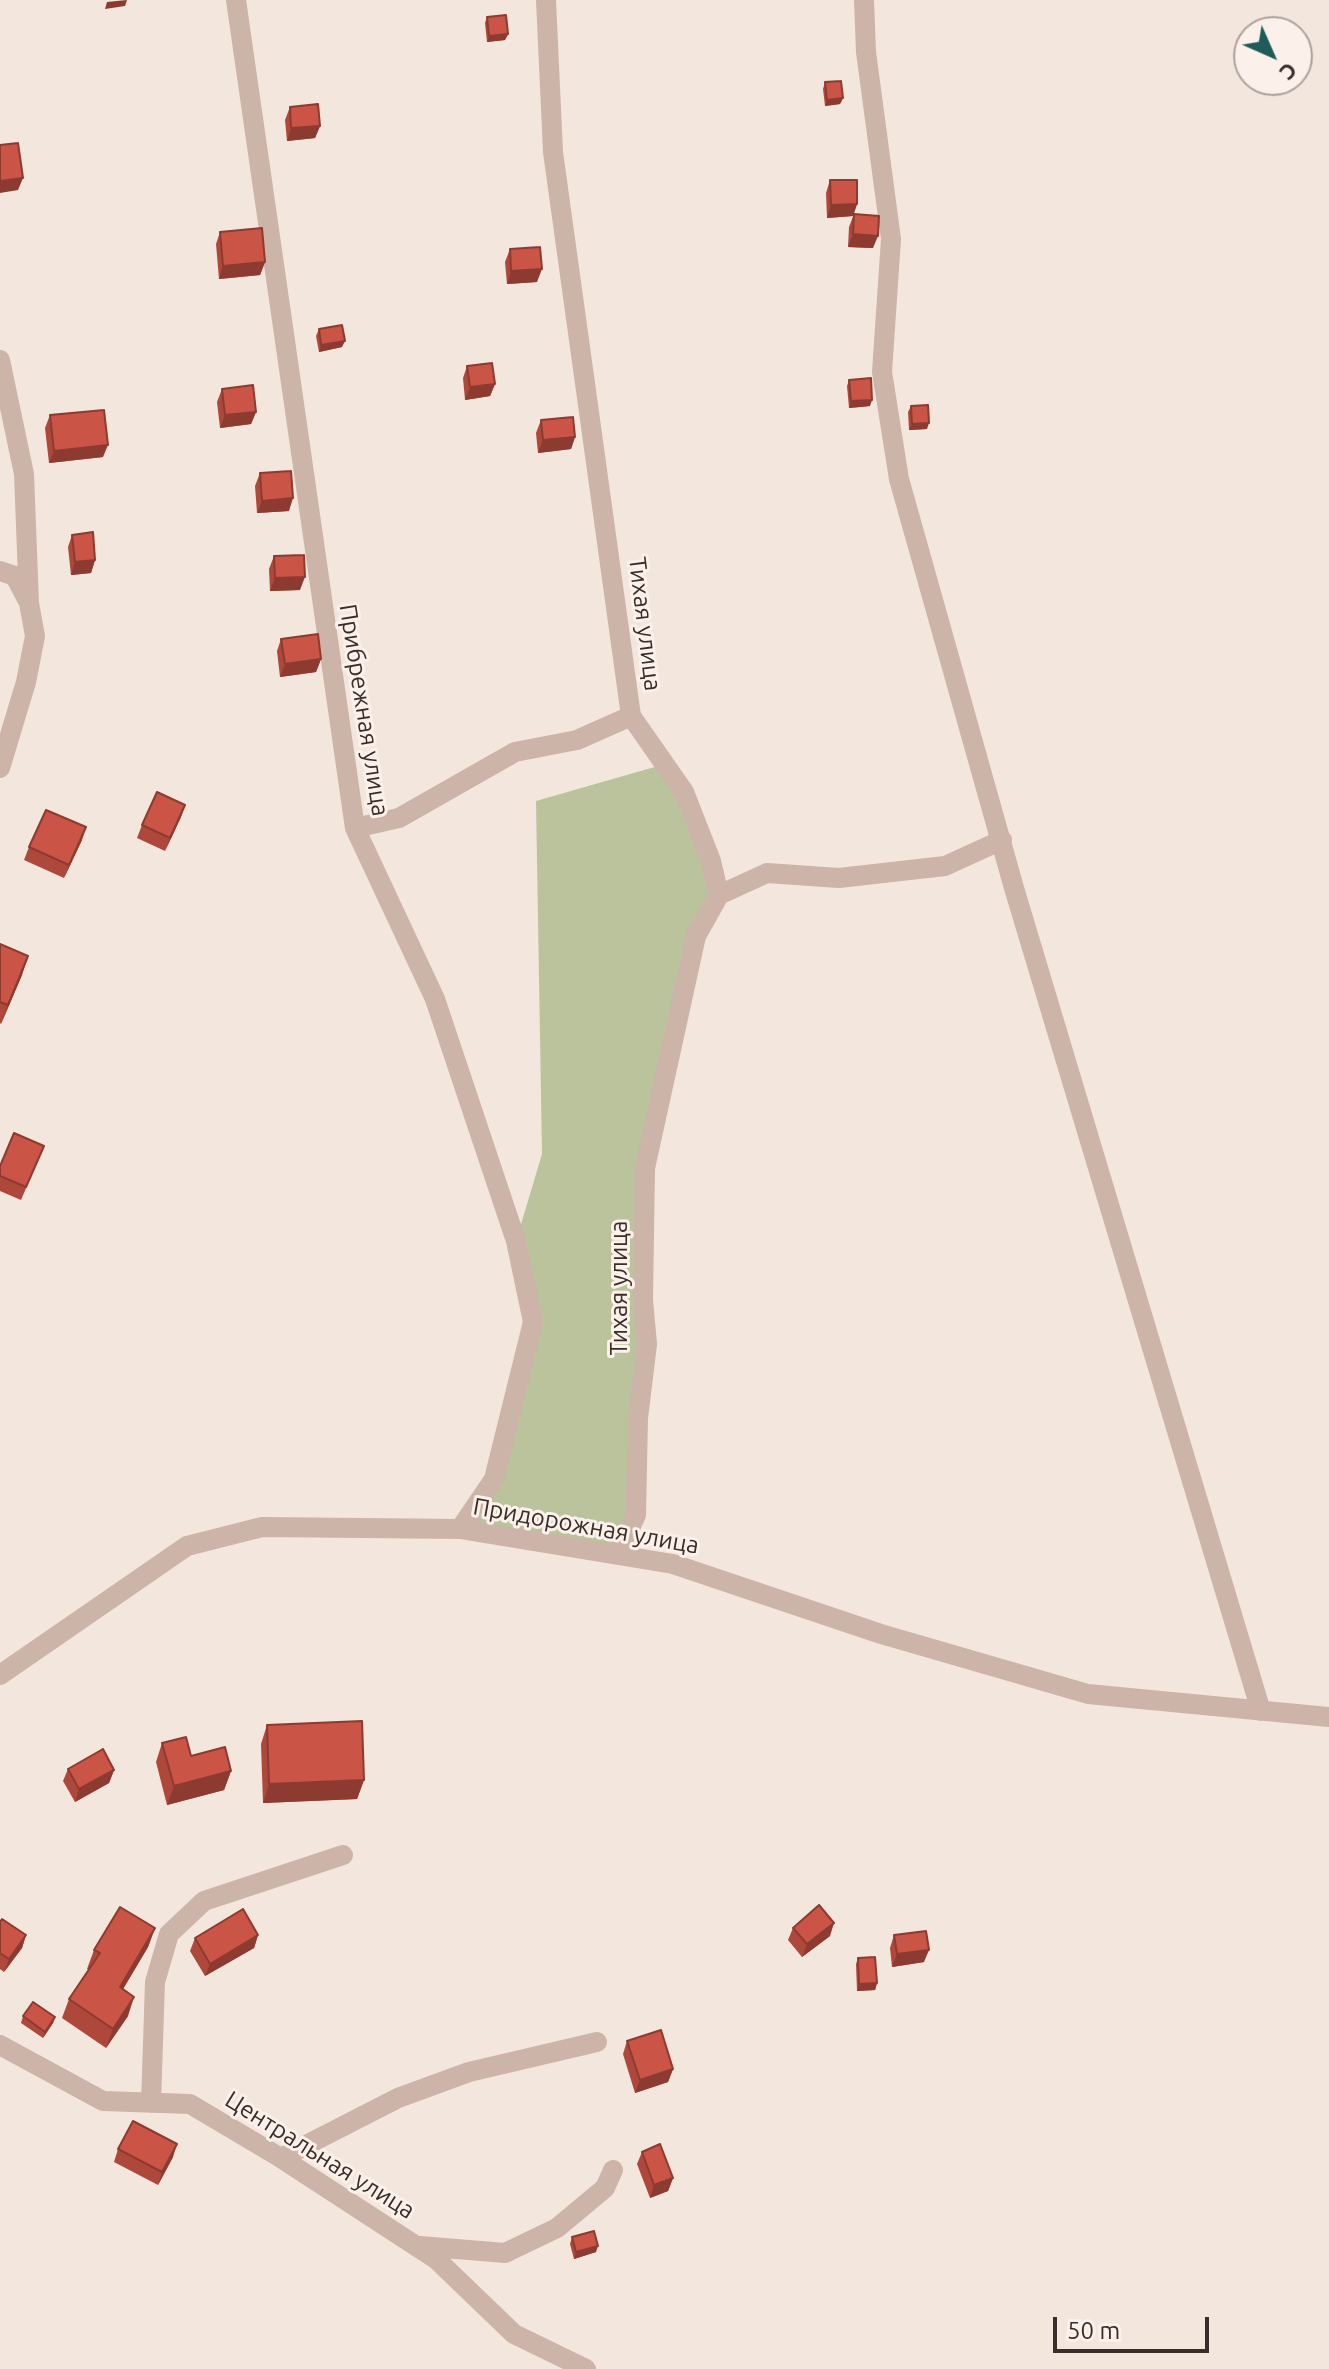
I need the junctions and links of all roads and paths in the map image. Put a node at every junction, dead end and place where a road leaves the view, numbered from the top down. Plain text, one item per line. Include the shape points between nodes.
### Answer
1 (236, 0) edge
2 (546, 0) edge
3 (864, 0) edge
4 (0, 360) edge
5 (0, 571) edge
6 (29, 603) junction
7 (631, 716) junction
8 (0, 768) edge
9 (355, 828) junction
10 (1002, 840) junction
11 (719, 895) junction
12 (460, 1529) junction
13 (618, 1555) junction
14 (0, 1675) edge
15 (1261, 1711) junction
16 (1329, 1717) edge
17 (343, 1855) dead end
18 (597, 2042) dead end
19 (0, 2045) edge
20 (151, 2103) junction
21 (281, 2158) junction
22 (613, 2170) dead end
23 (416, 2246) junction
24 (586, 2369) edge

1 - 9 street, Прибрежная улица
2 - 7 street, Тихая улица via 553,152
3 - 10 street via 891,239 882,372 899,479
4 - 6 street via 24,474
5 - 6 street via 15,576
6 - 8 street via 35,636
7 - 9 street via 577,740 515,752 399,818
7 - 11 street, Тихая улица via 684,792
9 - 12 street, Прибрежная улица via 435,999 516,1241 533,1322 494,1479
10 - 11 street via 945,866 839,878 767,873
10 - 15 street
11 - 13 street, Тихая улица via 696,936 645,1168 647,1344 638,1418 636,1515
12 - 13 street, Придорожная улица
12 - 14 street, Придорожная улица via 262,1527 187,1546
13 - 15 street, Придорожная улица via 673,1564 881,1634 1088,1694
15 - 16 street, Придорожная улица
17 - 20 street via 204,1901 169,1934 155,1982
18 - 21 street via 469,2072 398,2098
19 - 20 street, Центральная улица via 103,2101
20 - 21 street, Центральная улица via 190,2104
21 - 23 street, Центральная улица
22 - 23 street via 605,2188 557,2228 505,2253
23 - 24 street, Центральная улица via 514,2334

